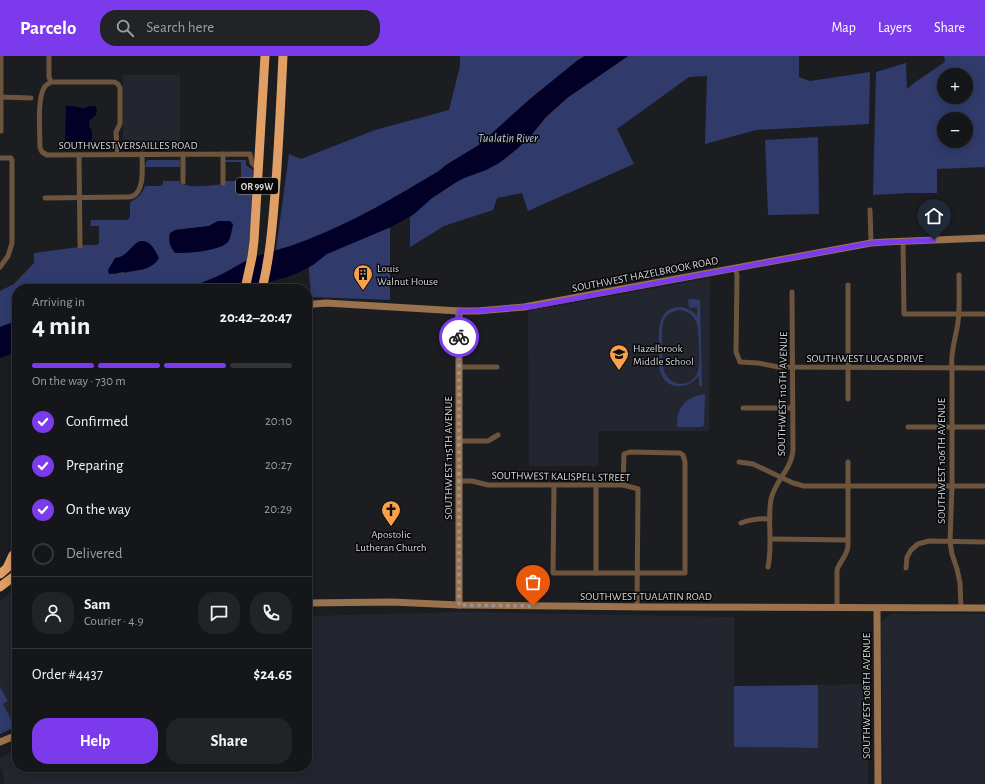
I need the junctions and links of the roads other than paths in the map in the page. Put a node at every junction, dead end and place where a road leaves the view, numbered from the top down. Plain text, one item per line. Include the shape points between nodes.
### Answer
1 (1, 56) edge
2 (49, 56) edge
3 (265, 56) edge
4 (283, 56) edge
5 (51, 82) junction
6 (1, 97) edge
7 (31, 98) dead end
8 (1, 131) edge
9 (117, 150) dead end
10 (142, 154) junction
11 (183, 154) junction
12 (223, 154) junction
13 (79, 155) junction
14 (0, 158) edge
15 (258, 169) junction
16 (183, 182) dead end
17 (223, 183) dead end
18 (45, 198) dead end
19 (79, 198) junction
20 (870, 210) dead end
21 (985, 238) edge
22 (903, 241) junction
23 (871, 243) junction
24 (80, 246) dead end
25 (0, 267) edge
26 (735, 268) junction
27 (959, 275) dead end
28 (245, 284) edge
29 (263, 284) edge
30 (848, 284) dead end
31 (792, 292) dead end
32 (312, 305) edge
33 (459, 311) junction
34 (959, 314) junction
35 (985, 314) edge
36 (459, 367) junction
37 (497, 367) dead end
38 (793, 367) junction
39 (848, 368) junction
40 (952, 368) junction
41 (985, 368) edge
42 (848, 399) dead end
43 (743, 408) dead end
44 (793, 408) junction
45 (952, 427) junction
46 (985, 427) edge
47 (908, 428) dead end
48 (498, 435) dead end
49 (459, 441) junction
50 (739, 462) dead end
51 (848, 462) dead end
52 (781, 477) junction
53 (459, 481) junction
54 (554, 486) junction
55 (596, 486) junction
56 (623, 486) junction
57 (848, 486) junction
58 (952, 486) junction
59 (985, 486) edge
60 (770, 519) junction
61 (741, 523) dead end
62 (771, 540) junction
63 (848, 540) junction
64 (950, 542) junction
65 (985, 542) edge
66 (12, 555) edge
67 (12, 559) edge
68 (0, 565) edge
69 (768, 567) dead end
70 (906, 568) dead end
71 (596, 573) junction
72 (638, 573) junction
73 (0, 574) edge
74 (12, 578) edge
75 (0, 587) edge
76 (312, 603) edge
77 (459, 605) junction
78 (637, 607) junction
79 (837, 608) junction
80 (877, 608) junction
81 (961, 608) junction
82 (985, 608) edge
83 (12, 737) edge
84 (0, 742) edge
85 (878, 784) edge

1 - 6 street
2 - 5 street
3 - 15 highway, OR 99W
4 - 29 highway, OR 99W via 273,220
5 - 9 street via 118,84 120,124 116,132
5 - 13 street, SOUTHWEST VERSAILLES ROAD via 44,86 40,102 40,148 47,155
6 - 7 street
6 - 8 street
10 - 11 street, SOUTHWEST VERSAILLES ROAD
10 - 13 street, SOUTHWEST VERSAILLES ROAD
10 - 19 street via 141,186 134,196
11 - 12 street, SOUTHWEST VERSAILLES ROAD
11 - 16 street
12 - 15 street, SOUTHWEST VERSAILLES ROAD via 250,154 252,163
12 - 17 street
13 - 19 street
14 - 25 street via 12,160 12,243 8,256
15 - 28 highway, OR 99W via 252,257
18 - 19 street
19 - 24 street
20 - 23 street
21 - 22 street, SOUTHWEST HAZELBROOK ROAD
22 - 23 street, SOUTHWEST HAZELBROOK ROAD
22 - 34 street via 904,314
23 - 26 street, SOUTHWEST HAZELBROOK ROAD
26 - 33 street, SOUTHWEST HAZELBROOK ROAD via 535,306
26 - 38 street, SOUTHWEST LUCAS DRIVE via 736,352 740,362
27 - 34 street, SOUTHWEST 106TH AVENUE
30 - 39 street
31 - 38 street, SOUTHWEST 110TH AVENUE
32 - 33 street, SOUTHWEST HAZELBROOK ROAD via 326,303
33 - 36 street, SOUTHWEST 115TH AVENUE
34 - 35 street
34 - 40 street, SOUTHWEST 106TH AVENUE via 952,350
36 - 37 street
36 - 49 street, SOUTHWEST 115TH AVENUE
38 - 39 street, SOUTHWEST LUCAS DRIVE
38 - 44 street, SOUTHWEST 110TH AVENUE
39 - 40 street, SOUTHWEST LUCAS DRIVE
39 - 42 street
40 - 41 street, SOUTHWEST LUCAS DRIVE
40 - 45 street, SOUTHWEST 106TH AVENUE
43 - 44 street
44 - 52 street, SOUTHWEST 110TH AVENUE via 792,457
45 - 46 street
45 - 47 street
45 - 58 street, SOUTHWEST 106TH AVENUE
48 - 49 street via 488,441
49 - 53 street, SOUTHWEST 115TH AVENUE
50 - 52 street via 753,464
51 - 57 street
52 - 57 street via 804,486
52 - 60 street, SOUTHWEST 110TH AVENUE via 771,499
53 - 54 street, SOUTHWEST KALISPELL STREET via 488,485
53 - 77 street, SOUTHWEST 115TH AVENUE
54 - 55 street, SOUTHWEST KALISPELL STREET
54 - 71 street via 553,573
55 - 56 street, SOUTHWEST KALISPELL STREET
55 - 71 street
56 - 72 street, SOUTHWEST KALISPELL STREET via 638,489
56 - 72 street via 624,454 683,454 685,573
57 - 58 street
57 - 63 street
58 - 59 street
58 - 64 street, SOUTHWEST 106TH AVENUE
60 - 61 street via 759,518
60 - 62 street, SOUTHWEST 110TH AVENUE
62 - 63 street
62 - 69 street, SOUTHWEST 110TH AVENUE
63 - 79 street via 847,553 837,570
64 - 65 street
64 - 70 street via 929,541 918,544 907,557
64 - 81 street, SOUTHWEST 106TH AVENUE via 960,584
66 - 68 highway
67 - 73 highway
71 - 72 street
72 - 78 street
74 - 75 highway
76 - 77 street, SOUTHWEST TUALATIN ROAD via 391,602
77 - 78 street, SOUTHWEST TUALATIN ROAD
78 - 79 street, SOUTHWEST TUALATIN ROAD
79 - 80 street, SOUTHWEST TUALATIN ROAD
80 - 81 street, SOUTHWEST TUALATIN ROAD
80 - 85 street, SOUTHWEST 108TH AVENUE
81 - 82 street, SOUTHWEST TUALATIN ROAD
83 - 84 street

